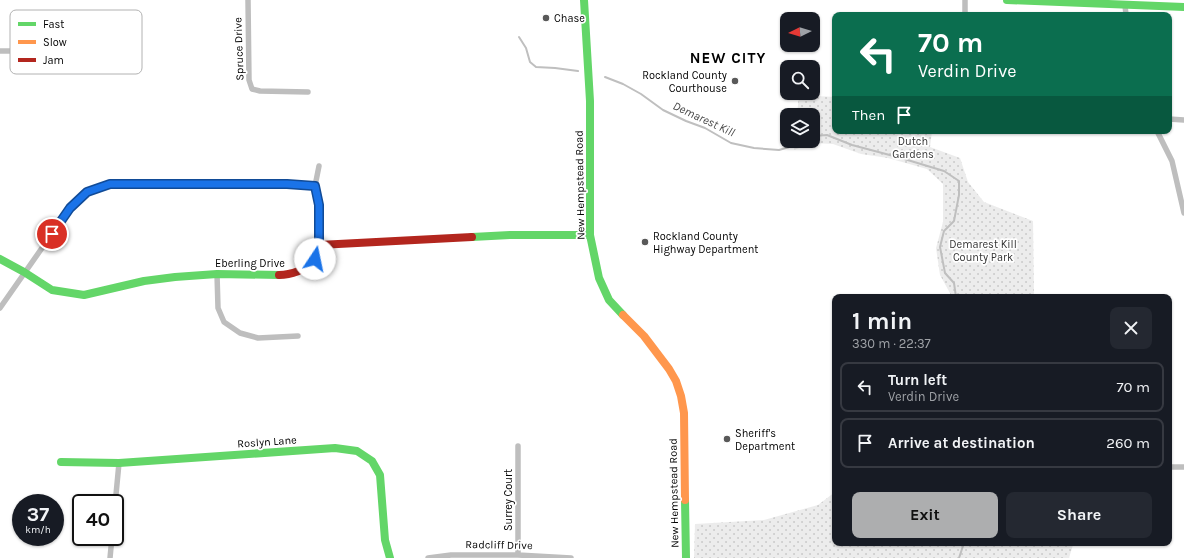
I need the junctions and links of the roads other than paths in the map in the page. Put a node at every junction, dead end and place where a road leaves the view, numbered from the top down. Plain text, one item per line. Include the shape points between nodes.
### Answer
1 (248, 0) edge
2 (584, 0) edge
3 (965, 0) edge
4 (1007, 0) edge
5 (1125, 2) edge
6 (1184, 7) edge
7 (965, 12) edge
8 (1126, 12) edge
9 (0, 51) edge
10 (10, 51) dead end
11 (308, 92) dead end
12 (1172, 119) edge
13 (1184, 120) edge
14 (1158, 134) edge
15 (319, 166) dead end
16 (315, 186) junction
17 (1184, 213) edge
18 (590, 235) junction
19 (319, 245) junction
20 (0, 259) edge
21 (24, 272) junction
22 (217, 274) junction
23 (0, 308) edge
24 (298, 336) dead end
25 (518, 446) dead end
26 (62, 462) dead end
27 (119, 463) junction
28 (1172, 467) edge
29 (1184, 467) edge
30 (116, 494) edge
31 (111, 546) edge
32 (518, 555) junction
33 (110, 558) edge
34 (390, 558) edge
35 (428, 558) edge
36 (571, 558) edge
37 (686, 558) edge

1 - 11 street, Spruce Drive via 249,80 252,89
2 - 18 street, New Hempstead Road via 590,101
3 - 7 street
4 - 5 street
5 - 6 street
5 - 8 street
9 - 10 street
12 - 13 street
14 - 17 street via 1172,161
15 - 16 street
16 - 19 street via 319,205
16 - 21 street via 110,184 87,192 70,208
18 - 19 street via 510,235
18 - 37 street, New Hempstead Road via 599,278 609,300 644,336 669,369 681,396 684,413
19 - 22 street, Eberling Drive via 315,259 309,266 288,275
20 - 21 street, Eberling Drive
21 - 22 street, Eberling Drive via 52,290 84,295 144,281
21 - 23 street
22 - 24 street via 218,308 224,322 240,333 258,338
25 - 32 street, Surrey Court
26 - 27 street, Roslyn Lane
27 - 30 street
27 - 34 street, Roslyn Lane via 335,448 357,451 372,461 380,475 385,540
28 - 29 street
31 - 33 street
32 - 35 street, Radcliff Drive via 451,555
32 - 36 street, Radcliff Drive

